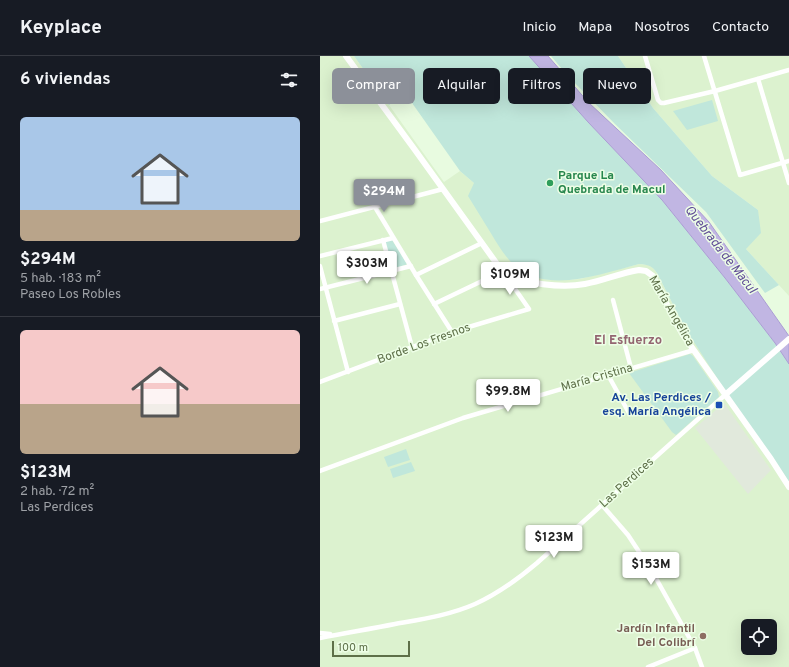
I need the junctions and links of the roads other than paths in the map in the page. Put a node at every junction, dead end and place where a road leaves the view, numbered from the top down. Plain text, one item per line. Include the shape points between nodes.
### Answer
1 (346, 56) edge
2 (645, 56) edge
3 (704, 56) edge
4 (789, 70) edge
5 (758, 79) junction
6 (715, 91) junction
7 (789, 161) edge
8 (783, 163) junction
9 (789, 183) edge
10 (444, 189) junction
11 (375, 207) junction
12 (320, 221) edge
13 (394, 238) junction
14 (383, 240) junction
15 (482, 243) junction
16 (320, 256) edge
17 (320, 266) edge
18 (411, 266) junction
19 (391, 271) junction
20 (506, 273) junction
21 (416, 275) junction
22 (326, 287) junction
23 (320, 289) edge
24 (613, 300) dead end
25 (400, 304) junction
26 (434, 304) junction
27 (334, 321) junction
28 (452, 332) junction
29 (789, 339) edge
30 (412, 347) junction
31 (694, 350) junction
32 (631, 368) junction
33 (348, 372) junction
34 (608, 375) junction
35 (320, 382) edge
36 (725, 395) junction
37 (629, 413) dead end
38 (320, 471) edge
39 (789, 487) edge
40 (602, 505) junction
41 (320, 633) edge
42 (336, 635) junction
43 (320, 638) edge
44 (695, 648) junction
45 (648, 667) edge
46 (702, 667) edge

1 - 10 street
2 - 6 street via 661,103
3 - 6 street
4 - 5 street
5 - 6 street
5 - 8 street
6 - 8 street via 740,175
7 - 8 street
8 - 9 street
10 - 11 street
10 - 15 street
11 - 12 street
11 - 13 street
13 - 14 street
13 - 18 street
14 - 16 street
14 - 19 street
15 - 20 street
15 - 21 street
17 - 22 street
18 - 19 street
18 - 21 street
19 - 22 street
19 - 25 street
20 - 26 street
20 - 28 street, Borde Los Fresnos via 529,309
20 - 31 street, María Angélica via 538,284 568,286 635,271 646,271 655,279 678,328
21 - 26 street
22 - 23 street
22 - 27 street
24 - 32 street
25 - 27 street
25 - 30 street
26 - 28 street
27 - 33 street
28 - 30 street, Borde Los Fresnos
29 - 36 street, Las Perdices
30 - 33 street, Borde Los Fresnos
31 - 32 street, María Cristina
31 - 36 street, María Angélica
32 - 34 street, María Cristina
33 - 35 street, Borde Los Fresnos
34 - 37 street
34 - 38 street, María Cristina via 463,418
36 - 39 street, María Angélica
36 - 40 street, Las Perdices
40 - 42 street, Las Perdices via 527,571 508,586 483,600 435,617
40 - 44 street via 643,557
41 - 42 street, Las Perdices
42 - 43 street, Las Perdices
44 - 45 street
44 - 46 street

